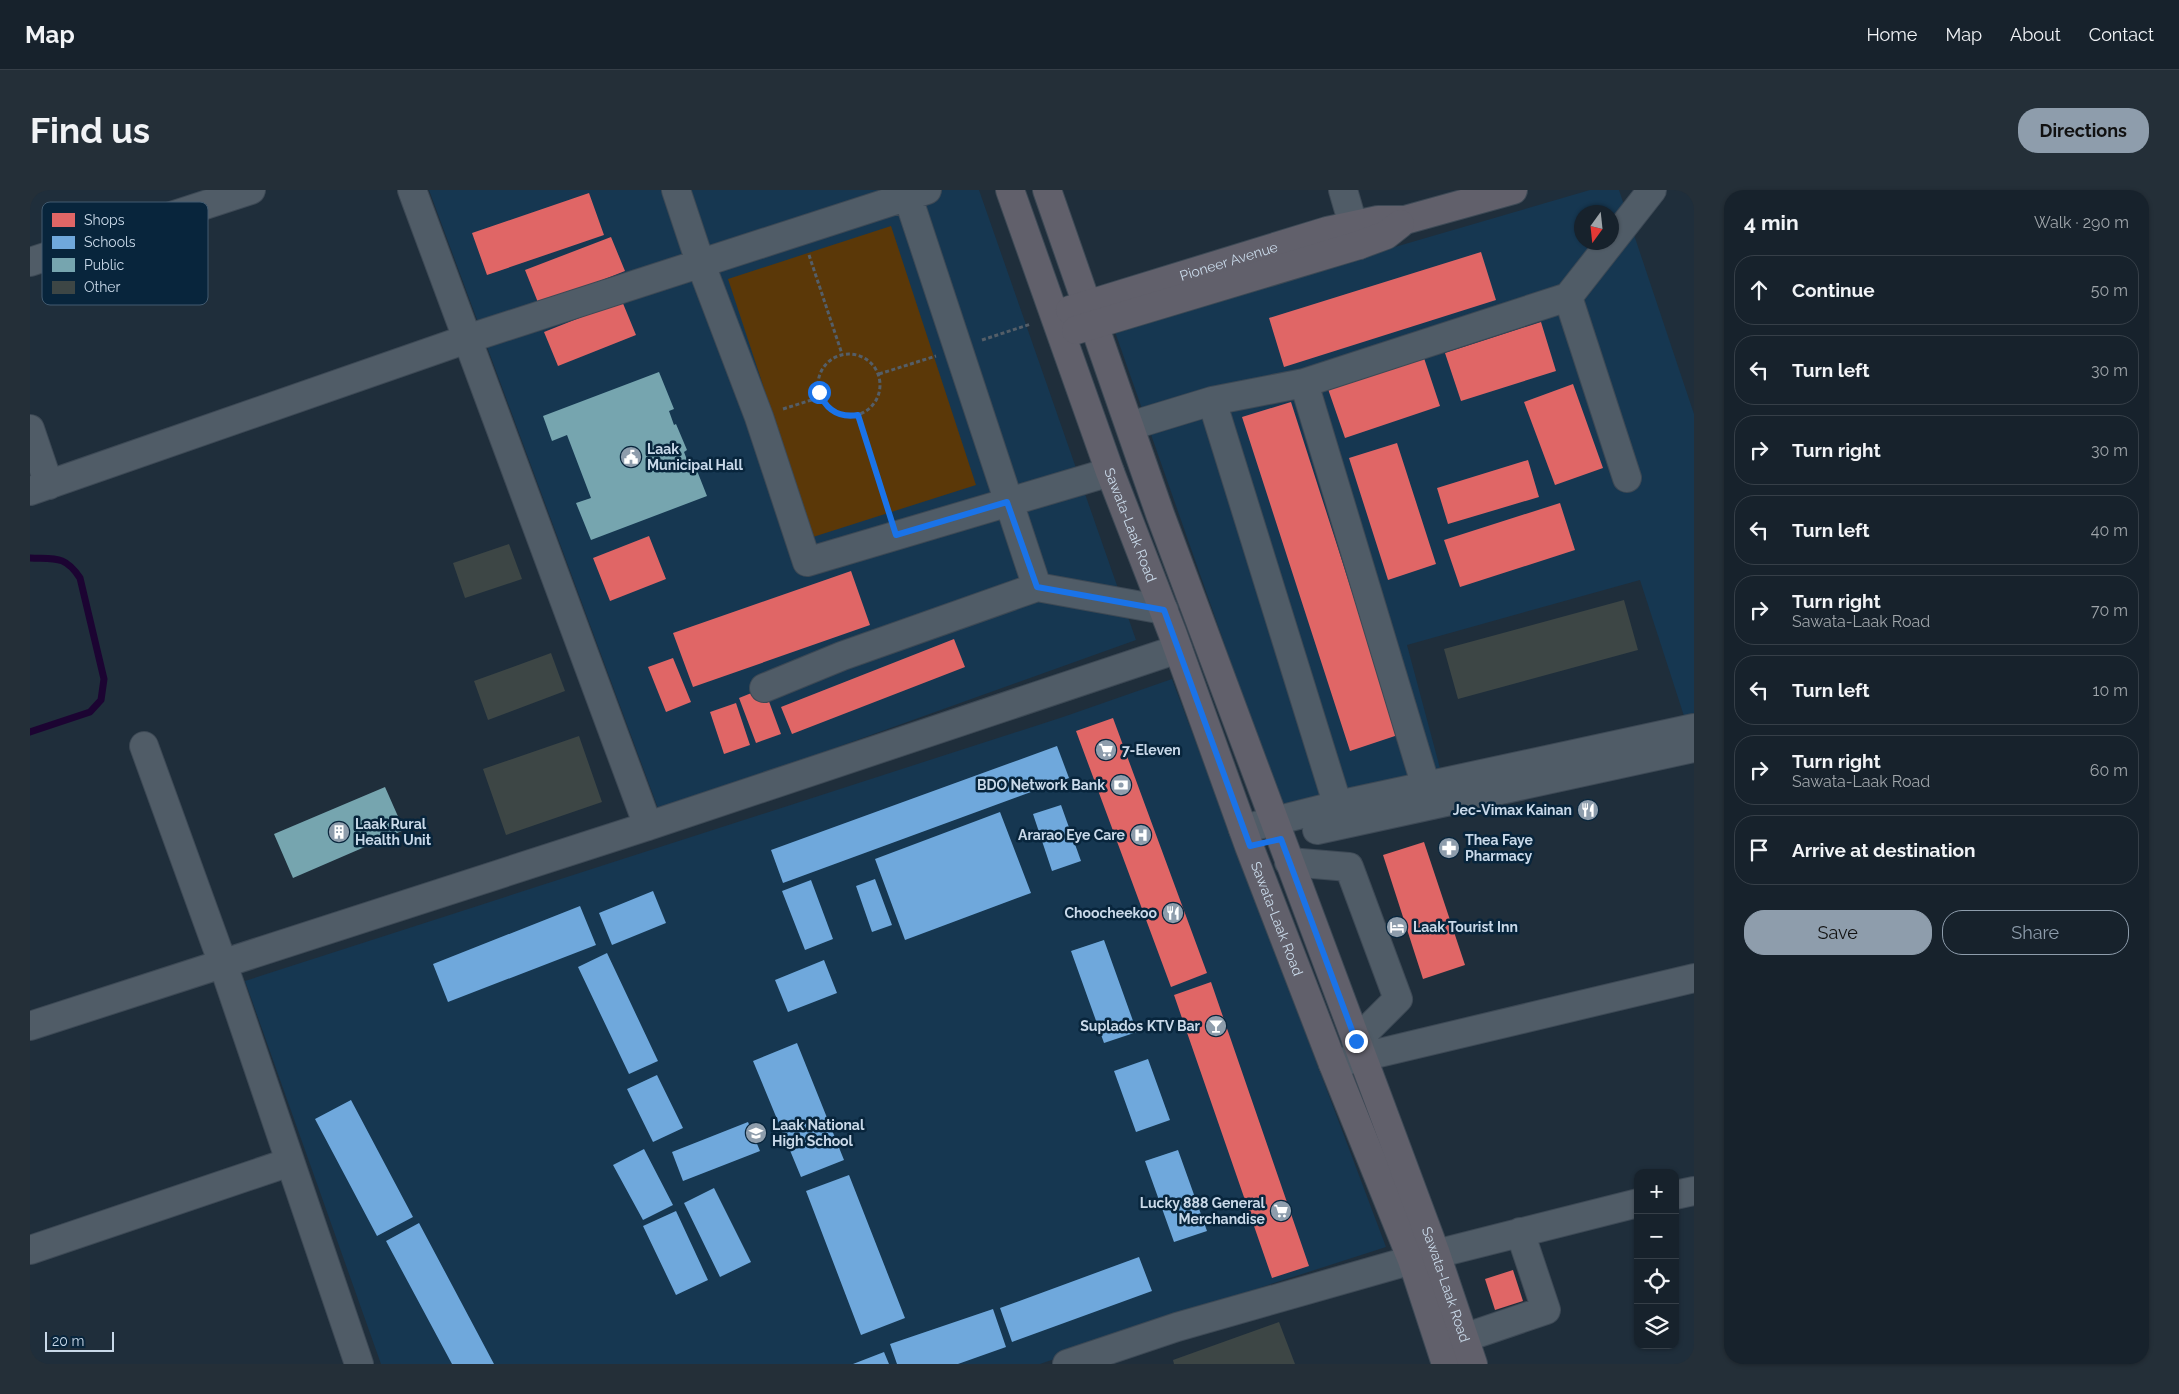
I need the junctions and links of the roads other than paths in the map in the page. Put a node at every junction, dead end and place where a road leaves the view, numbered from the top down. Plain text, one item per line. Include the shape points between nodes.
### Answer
1 (250, 190) edge
2 (412, 190) edge
3 (676, 190) edge
4 (1010, 190) edge
5 (1046, 190) edge
6 (1343, 190) edge
7 (1514, 190) edge
8 (1652, 190) edge
9 (918, 193) edge
10 (208, 204) edge
11 (1356, 235) junction
12 (42, 258) edge
13 (30, 262) edge
14 (700, 262) junction
15 (1568, 297) junction
16 (1090, 315) junction
17 (1057, 324) junction
18 (467, 339) junction
19 (1304, 383) junction
20 (1212, 401) junction
21 (1130, 426) junction
22 (30, 429) edge
23 (1110, 472) junction
24 (1627, 478) dead end
25 (40, 488) edge
26 (1007, 502) junction
27 (1037, 587) junction
28 (1164, 610) junction
29 (1178, 649) junction
30 (764, 688) dead end
31 (1694, 728) edge
32 (144, 746) dead end
33 (1694, 748) edge
34 (1428, 796) junction
35 (1340, 814) junction
36 (648, 826) junction
37 (1246, 838) junction
38 (1281, 841) junction
39 (223, 964) junction
40 (1694, 978) edge
41 (30, 1026) edge
42 (1359, 1049) junction
43 (1333, 1064) junction
44 (290, 1162) junction
45 (1694, 1191) edge
46 (1679, 1194) edge
47 (1634, 1204) edge
48 (1520, 1232) junction
49 (30, 1250) edge
50 (1424, 1257) junction
51 (1464, 1338) junction
52 (358, 1364) edge
53 (1067, 1364) edge
54 (1446, 1364) edge
55 (1473, 1364) edge

1 - 10 street
2 - 18 street
3 - 14 street
4 - 17 main road, Sawata-Laak Road
5 - 16 main road, Sawata-Laak Road
6 - 11 street
7 - 11 main road, Pioneer Avenue via 1405,220 1378,220
8 - 15 street
9 - 14 street
9 - 26 street
11 - 16 main road, Pioneer Avenue
12 - 13 street
14 - 18 street
14 - 26 street via 759,417 807,562
15 - 19 street
15 - 24 street
16 - 17 main road, Pioneer Avenue
16 - 21 main road, Sawata-Laak Road
17 - 23 main road, Sawata-Laak Road
18 - 25 street
18 - 36 street
19 - 20 street
19 - 34 street
20 - 21 street
20 - 35 street
21 - 38 main road, Sawata-Laak Road
22 - 25 street
23 - 26 street
23 - 28 main road, Sawata-Laak Road
26 - 27 street
27 - 28 street
27 - 30 street via 842,656
28 - 29 main road, Sawata-Laak Road
29 - 36 street
29 - 37 main road, Sawata-Laak Road
31 - 34 street
32 - 39 street
33 - 34 street
34 - 35 street
35 - 38 street
36 - 39 street
37 - 38 street
37 - 43 main road, Sawata-Laak Road
38 - 42 main road, Sawata-Laak Road
38 - 42 street via 1349,867 1356,885 1398,999
39 - 41 street
39 - 44 street
40 - 42 street
42 - 43 street
42 - 50 main road, Sawata-Laak Road
43 - 50 main road, Sawata-Laak Road
44 - 49 street
44 - 52 street
45 - 46 street
47 - 48 street
48 - 50 street
48 - 51 street via 1546,1310
50 - 51 main road, Sawata-Laak Road
50 - 53 street via 1177,1327
50 - 54 main road, Sawata-Laak Road
51 - 55 main road, Sawata-Laak Road

